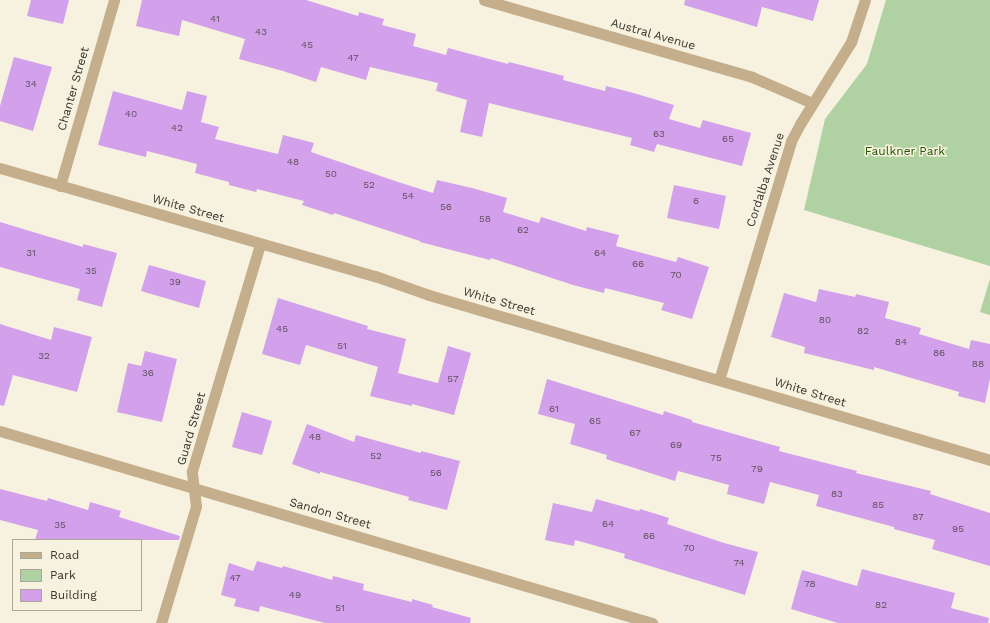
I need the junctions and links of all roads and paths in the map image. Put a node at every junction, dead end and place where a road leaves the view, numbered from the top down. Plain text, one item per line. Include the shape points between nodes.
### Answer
1 (114, 0) edge
2 (484, 0) edge
3 (865, 0) edge
4 (812, 103) junction
5 (0, 168) edge
6 (60, 186) junction
7 (260, 244) junction
8 (720, 380) junction
9 (0, 431) edge
10 (990, 460) edge
11 (194, 488) junction
12 (161, 623) edge
13 (652, 623) edge

1 - 6 street, Chanter Street
2 - 4 street, Austral Avenue via 752,77
3 - 4 street, Cordalba Avenue via 851,42
4 - 8 street, Cordalba Avenue via 787,153
5 - 6 street, White Street
6 - 7 street, White Street
7 - 8 street, White Street
7 - 11 street, Guard Street via 192,471
8 - 10 street, White Street
9 - 11 street, Sandon Street
11 - 12 street, Guard Street via 196,506
11 - 13 street, Sandon Street

